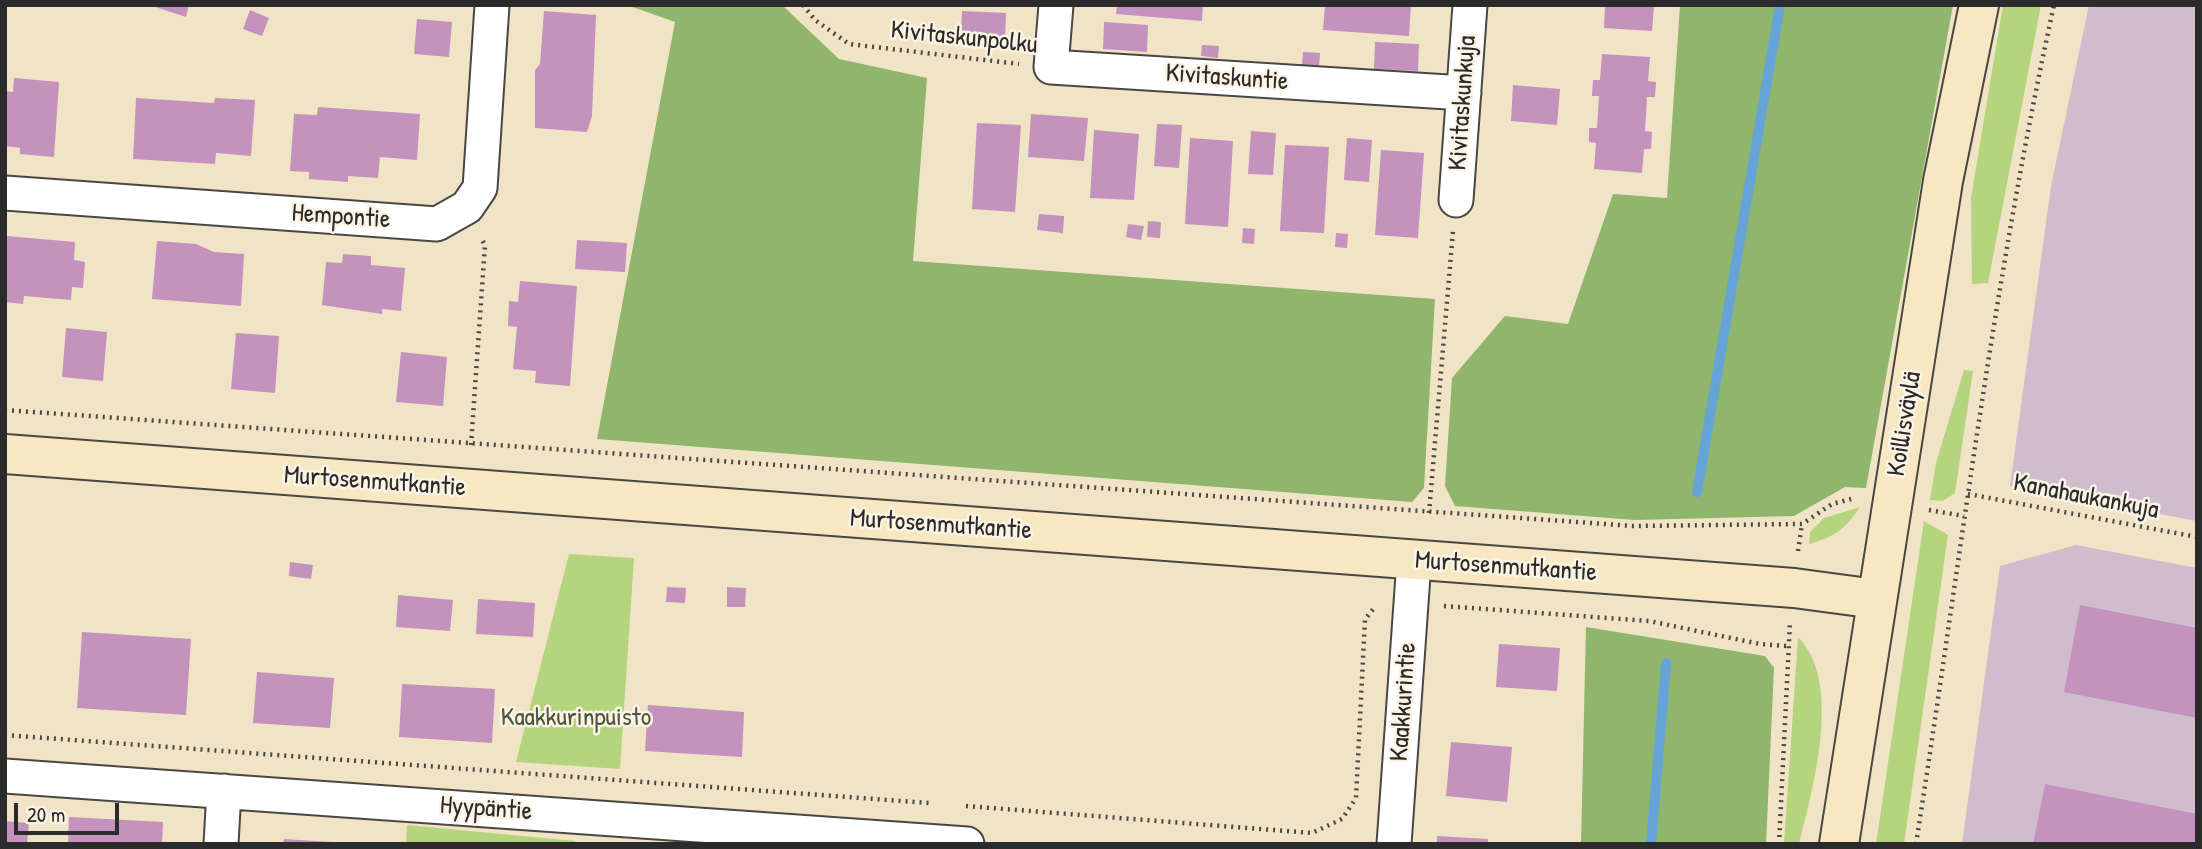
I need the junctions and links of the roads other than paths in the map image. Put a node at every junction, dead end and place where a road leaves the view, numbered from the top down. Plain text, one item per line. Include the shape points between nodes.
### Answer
1 (492, 5) edge
2 (1056, 5) edge
3 (1470, 5) edge
4 (1979, 5) edge
5 (1464, 93) junction
6 (5, 193) edge
7 (1456, 200) road end
8 (5, 454) edge
9 (1414, 561) junction
10 (1876, 599) junction
11 (5, 776) edge
12 (224, 791) junction
13 (756, 836) edge
14 (221, 844) edge
15 (967, 844) edge
16 (1394, 844) edge
17 (1839, 844) edge

1 - 6 street, Hempontie via 481,188 467,207 437,224
2 - 5 street, Kivitaskuntie via 1051,67
3 - 5 street, Kivitaskunkuja
4 - 10 street, Koillisväylä via 1943,181
5 - 7 street, Kivitaskunkuja
8 - 9 street, Murtosenmutkantie
9 - 10 street, Murtosenmutkantie via 1794,588
9 - 16 street, Kaakkurintie
10 - 17 street, Koillisväylä
11 - 12 street, Hyypäntie
12 - 13 street, Hyypäntie
12 - 14 street
13 - 15 street, Hyypäntie

